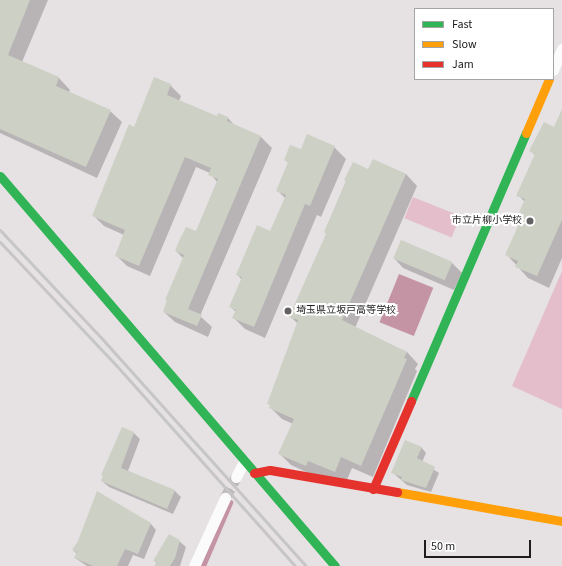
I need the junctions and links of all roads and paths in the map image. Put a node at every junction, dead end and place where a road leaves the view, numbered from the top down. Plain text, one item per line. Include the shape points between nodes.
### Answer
1 (562, 49) edge
2 (554, 68) edge
3 (549, 80) edge
4 (0, 176) edge
5 (244, 461) junction
6 (254, 473) junction
7 (236, 477) tunnel mouth
8 (373, 488) junction
9 (225, 498) tunnel mouth
10 (562, 521) edge
11 (194, 566) edge
12 (336, 566) edge

1 - 2 street
3 - 8 street
4 - 5 street
5 - 6 street
5 - 7 street
6 - 8 street via 270,470
6 - 12 street
8 - 10 street
9 - 11 street

